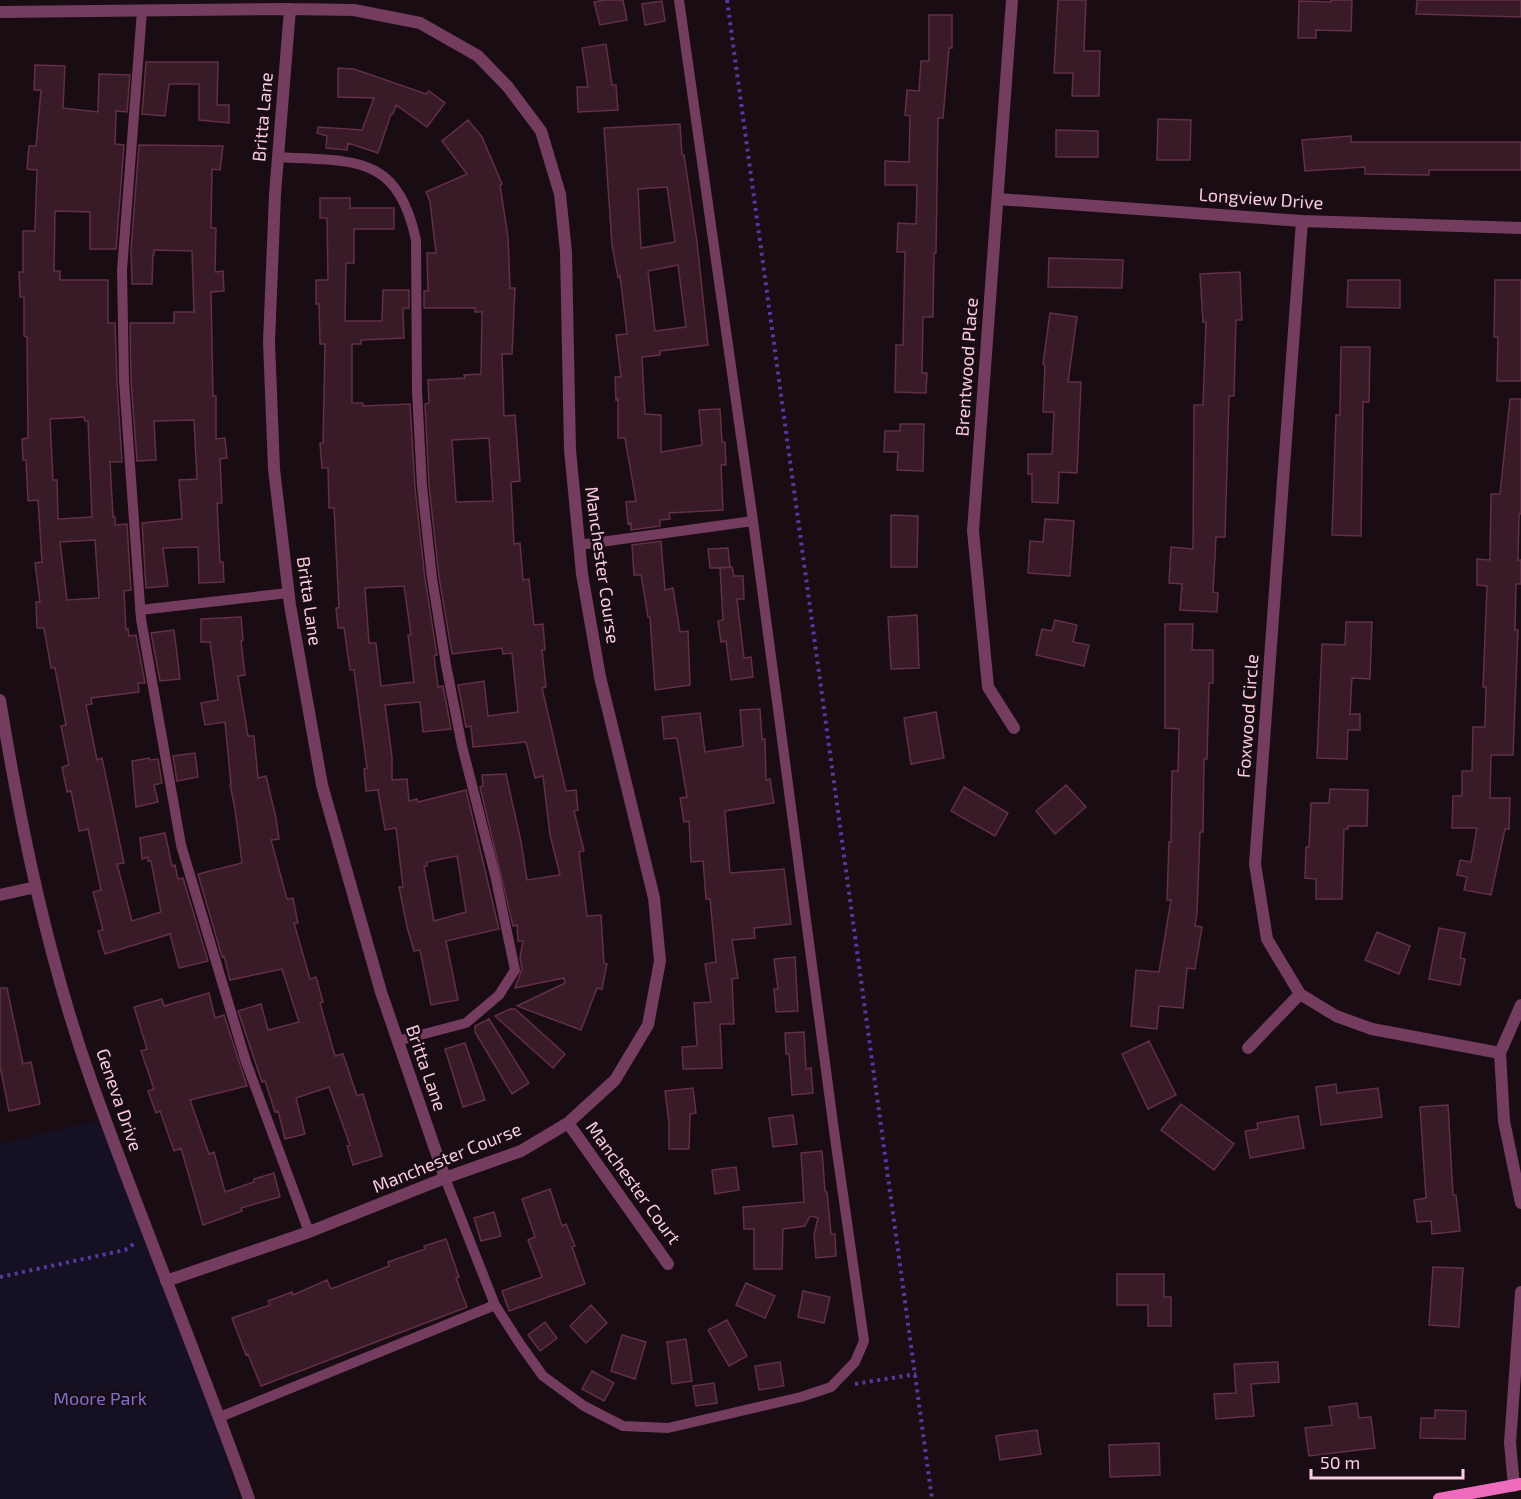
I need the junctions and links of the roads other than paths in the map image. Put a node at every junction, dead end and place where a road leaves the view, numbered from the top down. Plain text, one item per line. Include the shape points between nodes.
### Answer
1 (679, 0) edge
2 (1012, 0) edge
3 (291, 4) edge
4 (142, 11) junction
5 (0, 12) edge
6 (278, 157) junction
7 (998, 199) junction
8 (1302, 221) junction
9 (1521, 228) edge
10 (753, 520) junction
11 (579, 545) junction
12 (288, 593) junction
13 (140, 610) junction
14 (0, 700) edge
15 (1014, 729) dead end
16 (36, 887) junction
17 (0, 895) edge
18 (1300, 994) junction
19 (1521, 1005) edge
20 (397, 1041) junction
21 (1248, 1047) dead end
22 (1500, 1053) junction
23 (568, 1124) junction
24 (445, 1178) junction
25 (1521, 1203) edge
26 (309, 1232) junction
27 (668, 1264) dead end
28 (166, 1281) junction
29 (1521, 1292) edge
30 (495, 1305) junction
31 (220, 1417) junction
32 (1517, 1485) edge
33 (249, 1499) edge
34 (1439, 1499) edge

1 - 10 lane
2 - 7 street, Brentwood Place
3 - 4 street, Manchester Course
3 - 6 street, Britta Lane
3 - 11 street, Manchester Course via 420,22 478,56 508,87 541,131 560,195 566,252 570,450
4 - 5 street, Manchester Course
4 - 13 lane via 122,270 124,381
6 - 12 street, Britta Lane via 269,342 274,469
6 - 20 lane via 369,166 388,179 403,197 416,240 419,427 432,578 462,746 514,970 499,995 466,1023
7 - 8 street, Longview Drive
7 - 15 street, Brentwood Place via 973,531 988,687
8 - 9 street, Longview Drive
8 - 18 street, Foxwood Circle via 1256,864 1267,939
10 - 11 lane
10 - 30 lane via 864,1341 855,1362 831,1387 668,1428 623,1426 584,1406 543,1376
11 - 23 street, Manchester Course via 600,677 654,898 660,961 648,1024 615,1080
12 - 13 lane
12 - 20 street, Britta Lane via 322,784
13 - 26 lane via 182,845 246,1062
14 - 16 street, Geneva Drive
16 - 17 street
16 - 28 street, Geneva Drive via 92,1082
18 - 21 street
18 - 22 street, Foxwood Circle via 1336,1016 1372,1029
19 - 22 street
20 - 24 street, Britta Lane
22 - 25 street via 1504,1121
23 - 24 street, Manchester Course via 521,1151
23 - 27 street, Manchester Court
24 - 26 street, Manchester Course
24 - 30 lane
26 - 28 street, Manchester Course
28 - 31 street, Geneva Drive
29 - 32 street via 1510,1443
30 - 31 lane
31 - 33 street, Geneva Drive
32 - 34 street

